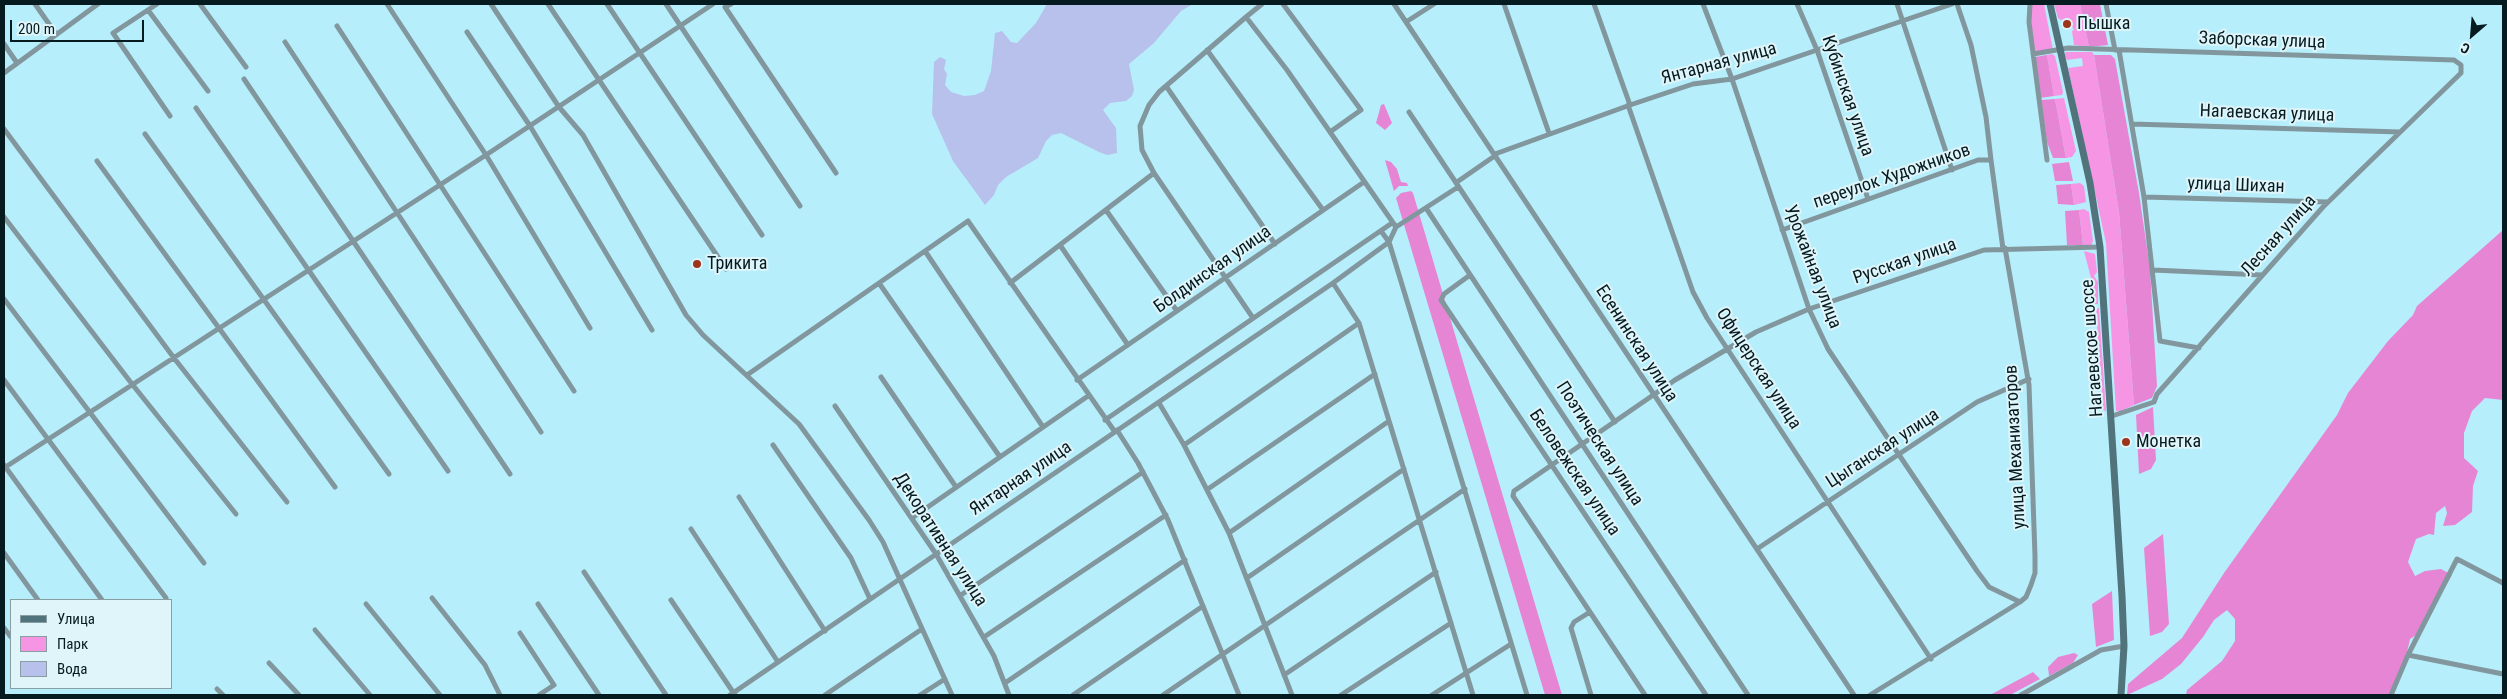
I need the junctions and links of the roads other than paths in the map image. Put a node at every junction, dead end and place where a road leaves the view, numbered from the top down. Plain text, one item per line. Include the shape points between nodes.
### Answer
1 (35, 4) edge
2 (97, 4) edge
3 (157, 4) edge
4 (200, 4) edge
5 (387, 4) edge
6 (491, 4) edge
7 (548, 4) edge
8 (607, 4) edge
9 (666, 4) edge
10 (713, 4) edge
11 (731, 4) edge
12 (1262, 4) edge
13 (1283, 4) edge
14 (1394, 4) edge
15 (1434, 4) edge
16 (1504, 4) edge
17 (1594, 4) edge
18 (1703, 4) edge
19 (1797, 4) edge
20 (1897, 4) edge
21 (1952, 4) edge
22 (1957, 4) edge
23 (2030, 4) edge
24 (2050, 4) edge
25 (2106, 4) edge
26 (148, 10) junction
27 (1246, 17) junction
28 (1902, 20) junction
29 (1406, 22) junction
30 (337, 26) dead end
31 (681, 26) junction
32 (467, 32) dead end
33 (56, 34) junction
34 (285, 42) dead end
35 (4, 44) edge
36 (1207, 50) junction
37 (1817, 50) junction
38 (2060, 50) junction
39 (2117, 50) junction
40 (640, 53) junction
41 (2033, 54) junction
42 (17, 63) junction
43 (2461, 65) joint
44 (246, 67) dead end
45 (4, 72) edge
46 (244, 79) dead end
47 (1732, 79) junction
48 (599, 80) junction
49 (1166, 86) junction
50 (208, 91) dead end
51 (1629, 105) junction
52 (559, 107) junction
53 (196, 108) dead end
54 (1409, 112) dead end
55 (170, 116) dead end
56 (2132, 124) junction
57 (530, 126) junction
58 (4, 129) edge
59 (1330, 132) junction
60 (2400, 132) junction
61 (1549, 133) junction
62 (145, 134) dead end
63 (1495, 154) junction
64 (486, 155) junction
65 (1991, 160) junction
66 (2047, 160) dead end
67 (97, 161) dead end
68 (1952, 170) junction
69 (1154, 173) junction
70 (836, 174) dead end
71 (1364, 182) junction
72 (442, 184) junction
73 (1458, 184) junction
74 (2144, 197) junction
75 (1868, 199) junction
76 (2328, 202) junction
77 (800, 206) dead end
78 (1426, 208) junction
79 (1106, 210) junction
80 (1323, 210) junction
81 (396, 212) junction
82 (4, 217) edge
83 (1394, 225) junction
84 (1782, 230) junction
85 (1381, 231) junction
86 (762, 235) dead end
87 (352, 242) junction
88 (1389, 242) junction
89 (1275, 244) junction
90 (1060, 246) junction
91 (2100, 247) junction
92 (2004, 248) junction
93 (925, 251) junction
94 (726, 269) dead end
95 (2153, 270) junction
96 (308, 271) junction
97 (1470, 275) junction
98 (2262, 275) junction
99 (1226, 278) junction
100 (880, 283) junction
101 (1010, 283) junction
102 (1333, 283) junction
103 (4, 299) edge
104 (263, 300) junction
105 (1809, 309) junction
106 (1177, 311) junction
107 (1253, 318) junction
108 (1359, 323) junction
109 (590, 328) dead end
110 (218, 329) junction
111 (652, 330) dead end
112 (1128, 345) junction
113 (2199, 348) junction
114 (1728, 349) junction
115 (174, 358) junction
116 (1375, 374) junction
117 (747, 375) junction
118 (881, 377) dead end
119 (2028, 379) junction
120 (4, 380) edge
121 (1077, 380) junction
122 (132, 384) junction
123 (574, 391) dead end
124 (1088, 396) junction
125 (1653, 396) junction
126 (1159, 403) junction
127 (835, 406) dead end
128 (90, 412) junction
129 (2112, 416) junction
130 (1105, 420) junction
131 (1389, 421) junction
132 (1615, 422) junction
133 (1043, 427) junction
134 (1116, 431) junction
135 (541, 432) dead end
136 (48, 439) junction
137 (773, 444) dead end
138 (1184, 445) junction
139 (1583, 445) junction
140 (1900, 455) junction
141 (1000, 457) junction
142 (1552, 465) junction
143 (4, 467) edge
144 (1404, 469) junction
145 (448, 471) dead end
146 (1143, 472) junction
147 (389, 474) dead end
148 (510, 474) dead end
149 (335, 487) dead end
150 (956, 487) junction
151 (1208, 489) junction
152 (1465, 489) junction
153 (739, 497) dead end
154 (1828, 501) junction
155 (286, 502) dead end
156 (236, 514) dead end
157 (1166, 516) junction
158 (912, 518) junction
159 (1420, 520) junction
160 (691, 529) dead end
161 (1229, 533) junction
162 (1757, 549) junction
163 (4, 553) edge
164 (936, 554) junction
165 (1185, 560) junction
166 (204, 562) dead end
167 (584, 572) dead end
168 (1436, 572) junction
169 (1247, 578) junction
170 (900, 579) junction
171 (2503, 583) edge
172 (961, 595) junction
173 (166, 598) dead end
174 (432, 598) dead end
175 (37, 599) edge
176 (101, 599) edge
177 (870, 599) junction
178 (671, 600) dead end
179 (2020, 602) junction
180 (366, 604) dead end
181 (538, 604) dead end
182 (1203, 606) junction
183 (1590, 612) junction
184 (1451, 623) junction
185 (1265, 626) junction
186 (922, 629) junction
187 (315, 630) dead end
188 (825, 631) junction
189 (520, 633) dead end
190 (984, 638) junction
191 (1511, 644) junction
192 (2124, 646) junction
193 (1223, 655) junction
194 (2408, 655) junction
195 (1931, 659) junction
196 (778, 662) junction
197 (269, 663) dead end
198 (1467, 673) junction
199 (2503, 674) edge
200 (1284, 675) junction
201 (945, 679) junction
202 (1004, 683) junction
203 (217, 689) dead end
204 (733, 694) edge
205 (223, 695) edge
206 (299, 695) edge
207 (370, 695) edge
208 (440, 695) edge
209 (500, 695) edge
210 (539, 695) edge
211 (599, 695) edge
212 (666, 695) edge
213 (825, 695) edge
214 (920, 695) edge
215 (952, 695) edge
216 (1009, 695) edge
217 (1072, 695) edge
218 (1163, 695) edge
219 (1239, 695) edge
220 (1292, 695) edge
221 (1341, 695) edge
222 (1432, 695) edge
223 (1474, 695) edge
224 (1527, 695) edge
225 (1591, 695) edge
226 (1645, 695) edge
227 (1706, 695) edge
228 (1748, 695) edge
229 (1854, 695) edge
230 (1870, 695) edge
231 (2021, 695) edge
232 (2121, 695) edge
233 (2391, 695) edge

1 - 33 street
2 - 33 street
3 - 26 street
4 - 44 street
5 - 64 street
6 - 52 street
7 - 48 street
8 - 40 street
9 - 31 street
10 - 31 street
11 - 70 street via 725,7
12 - 27 street
13 - 59 street via 1361,110
14 - 29 street, Есенинская улица
15 - 29 street
16 - 61 street
17 - 51 street, Офицерская улица
18 - 47 street, Урожайная улица
19 - 37 street, Кубинская улица
20 - 28 street
21 - 28 street, Янтарная улица
22 - 65 street, улица Механизаторов via 1971,45 1986,116
23 - 41 street via 2028,22
24 - 38 street, Нагаевское шоссе
25 - 39 street
26 - 50 street
26 - 55 street via 113,34
27 - 36 street
27 - 59 street
28 - 37 street, Янтарная улица
28 - 68 street
29 - 63 street, Есенинская улица
30 - 72 street
31 - 40 street
31 - 77 street
32 - 57 street
33 - 42 street
34 - 81 street
35 - 42 street
36 - 49 street
36 - 80 street
37 - 47 street, Янтарная улица
37 - 75 street, Кубинская улица
38 - 39 street, Заборская улица
38 - 41 street, Заборская улица
38 - 91 street, Нагаевское шоссе via 2090,183
39 - 43 street, Заборская улица via 2454,60
39 - 56 street
40 - 48 street
40 - 86 street
41 - 66 street
42 - 45 street
43 - 60 street, Лесная улица via 2461,73
46 - 87 street
47 - 51 street, Янтарная улица via 1693,84
47 - 84 street, Урожайная улица
48 - 52 street
48 - 94 street
49 - 69 street via 1149,105 1140,126 1142,150
49 - 89 street
51 - 61 street, Янтарная улица
51 - 114 street, Офицерская улица via 1693,292
52 - 57 street
52 - 117 street via 582,135 686,316
53 - 96 street
54 - 73 street
56 - 60 street, Нагаевская улица
56 - 74 street
57 - 64 street
57 - 111 street
58 - 115 street
59 - 71 street
60 - 76 street, Лесная улица
61 - 63 street, Янтарная улица
62 - 104 street
63 - 73 street, Янтарная улица
63 - 125 street, Есенинская улица
64 - 72 street
64 - 109 street
65 - 68 street, переулок Художников
65 - 92 street, улица Механизаторов
67 - 110 street
68 - 75 street, переулок Художников
69 - 79 street
69 - 99 street
71 - 80 street, Болдинская улица
71 - 83 street
72 - 81 street
72 - 123 street
73 - 78 street, Янтарная улица
73 - 132 street
74 - 76 street, улица Шихан
74 - 95 street
75 - 84 street, переулок Художников
76 - 98 street, Лесная улица
78 - 83 street, Янтарная улица
78 - 97 street, Поэтическая улица
79 - 90 street
79 - 106 street
80 - 89 street, Болдинская улица
81 - 87 street
81 - 135 street
82 - 122 street
83 - 85 street, Янтарная улица
83 - 88 street
84 - 105 street, Урожайная улица
85 - 88 street
85 - 107 street, Янтарная улица
87 - 96 street
87 - 148 street
88 - 102 street, Янтарная улица
88 - 152 street
89 - 99 street, Болдинская улица
90 - 101 street
90 - 112 street
91 - 92 street, Русская улица
91 - 129 street, Нагаевское шоссе
92 - 105 street, Русская улица via 1984,250
92 - 119 street, улица Механизаторов
93 - 100 street
93 - 101 street via 968,221
93 - 133 street
95 - 98 street
95 - 113 street via 2160,341
96 - 104 street
96 - 145 street
97 - 139 street, Поэтическая улица
97 - 142 street, Беловежская улица via 1444,294 1442,300
98 - 113 street, Лесная улица
99 - 106 street, Болдинская улица
99 - 107 street
100 - 117 street
100 - 141 street
101 - 121 street
102 - 108 street
102 - 126 street, Янтарная улица
103 - 128 street
104 - 110 street
104 - 147 street
105 - 114 street, Русская улица via 1756,332
105 - 140 street, Урожайная улица via 1828,349
106 - 112 street, Болдинская улица
107 - 130 street, Янтарная улица
108 - 116 street
108 - 138 street
110 - 115 street
110 - 149 street
112 - 121 street, Болдинская улица
113 - 129 street, Лесная улица via 2157,394 2154,402
114 - 125 street, Русская улица
114 - 154 street, Офицерская улица
115 - 122 street
115 - 155 street
116 - 131 street
116 - 151 street
117 - 170 street via 799,424 883,542
118 - 150 street
119 - 140 street, Цыганская улица via 1977,402
119 - 179 street, улица Механизаторов via 2035,573 2026,597
120 - 136 street
121 - 124 street
122 - 128 street
122 - 156 street
124 - 130 street
124 - 133 street
125 - 132 street, Русская улица
125 - 162 street, Есенинская улица
126 - 134 street, Янтарная улица
126 - 138 street
127 - 158 street, Декоративная улица
128 - 136 street
128 - 166 street
129 - 192 street, Нагаевское шоссе
130 - 134 street
131 - 144 street
131 - 161 street
132 - 139 street, Русская улица
133 - 141 street
134 - 146 street
134 - 164 street, Янтарная улица
136 - 143 street
136 - 173 street
137 - 177 street via 851,558
138 - 151 street
139 - 142 street, Русская улица
139 - 228 street, Поэтическая улица
140 - 154 street, Цыганская улица
140 - 179 street, Урожайная улица via 1989,587
141 - 150 street
142 - 183 street, Русская улица via 1514,491 1512,496
142 - 227 street, Беловежская улица
143 - 176 street
144 - 159 street
144 - 169 street
146 - 157 street
146 - 172 street
150 - 158 street
151 - 161 street
152 - 159 street
152 - 191 street
153 - 188 street
154 - 162 street, Цыганская улица
154 - 195 street, Офицерская улица
157 - 165 street
157 - 190 street
158 - 164 street, Декоративная улица
159 - 168 street
159 - 185 street
160 - 196 street
161 - 169 street
162 - 229 street, Есенинская улица
163 - 175 street
164 - 170 street, Янтарная улица
164 - 172 street, Декоративная улица
165 - 182 street
165 - 202 street
167 - 212 street
168 - 184 street
168 - 200 street
169 - 185 street
170 - 177 street, Янтарная улица
170 - 186 street
171 - 194 street via 2457,559
172 - 190 street, Декоративная улица
174 - 209 street via 485,665
177 - 188 street, Янтарная улица
178 - 204 street
179 - 195 street
180 - 208 street
181 - 211 street
182 - 193 street
182 - 217 street
183 - 225 street via 1574,622 1571,628
183 - 226 street
184 - 198 street
184 - 221 street
185 - 193 street
185 - 200 street
186 - 201 street
186 - 213 street
187 - 207 street
188 - 196 street, Янтарная улица
189 - 210 street via 554,685
190 - 202 street, Декоративная улица
191 - 198 street
191 - 224 street
192 - 231 street via 2101,650
192 - 232 street, Нагаевское шоссе
193 - 218 street
193 - 219 street
194 - 199 street
194 - 233 street
195 - 230 street
196 - 204 street, Янтарная улица
197 - 206 street
198 - 222 street
198 - 223 street
200 - 220 street
201 - 214 street
201 - 215 street
202 - 216 street, Декоративная улица
203 - 205 street

